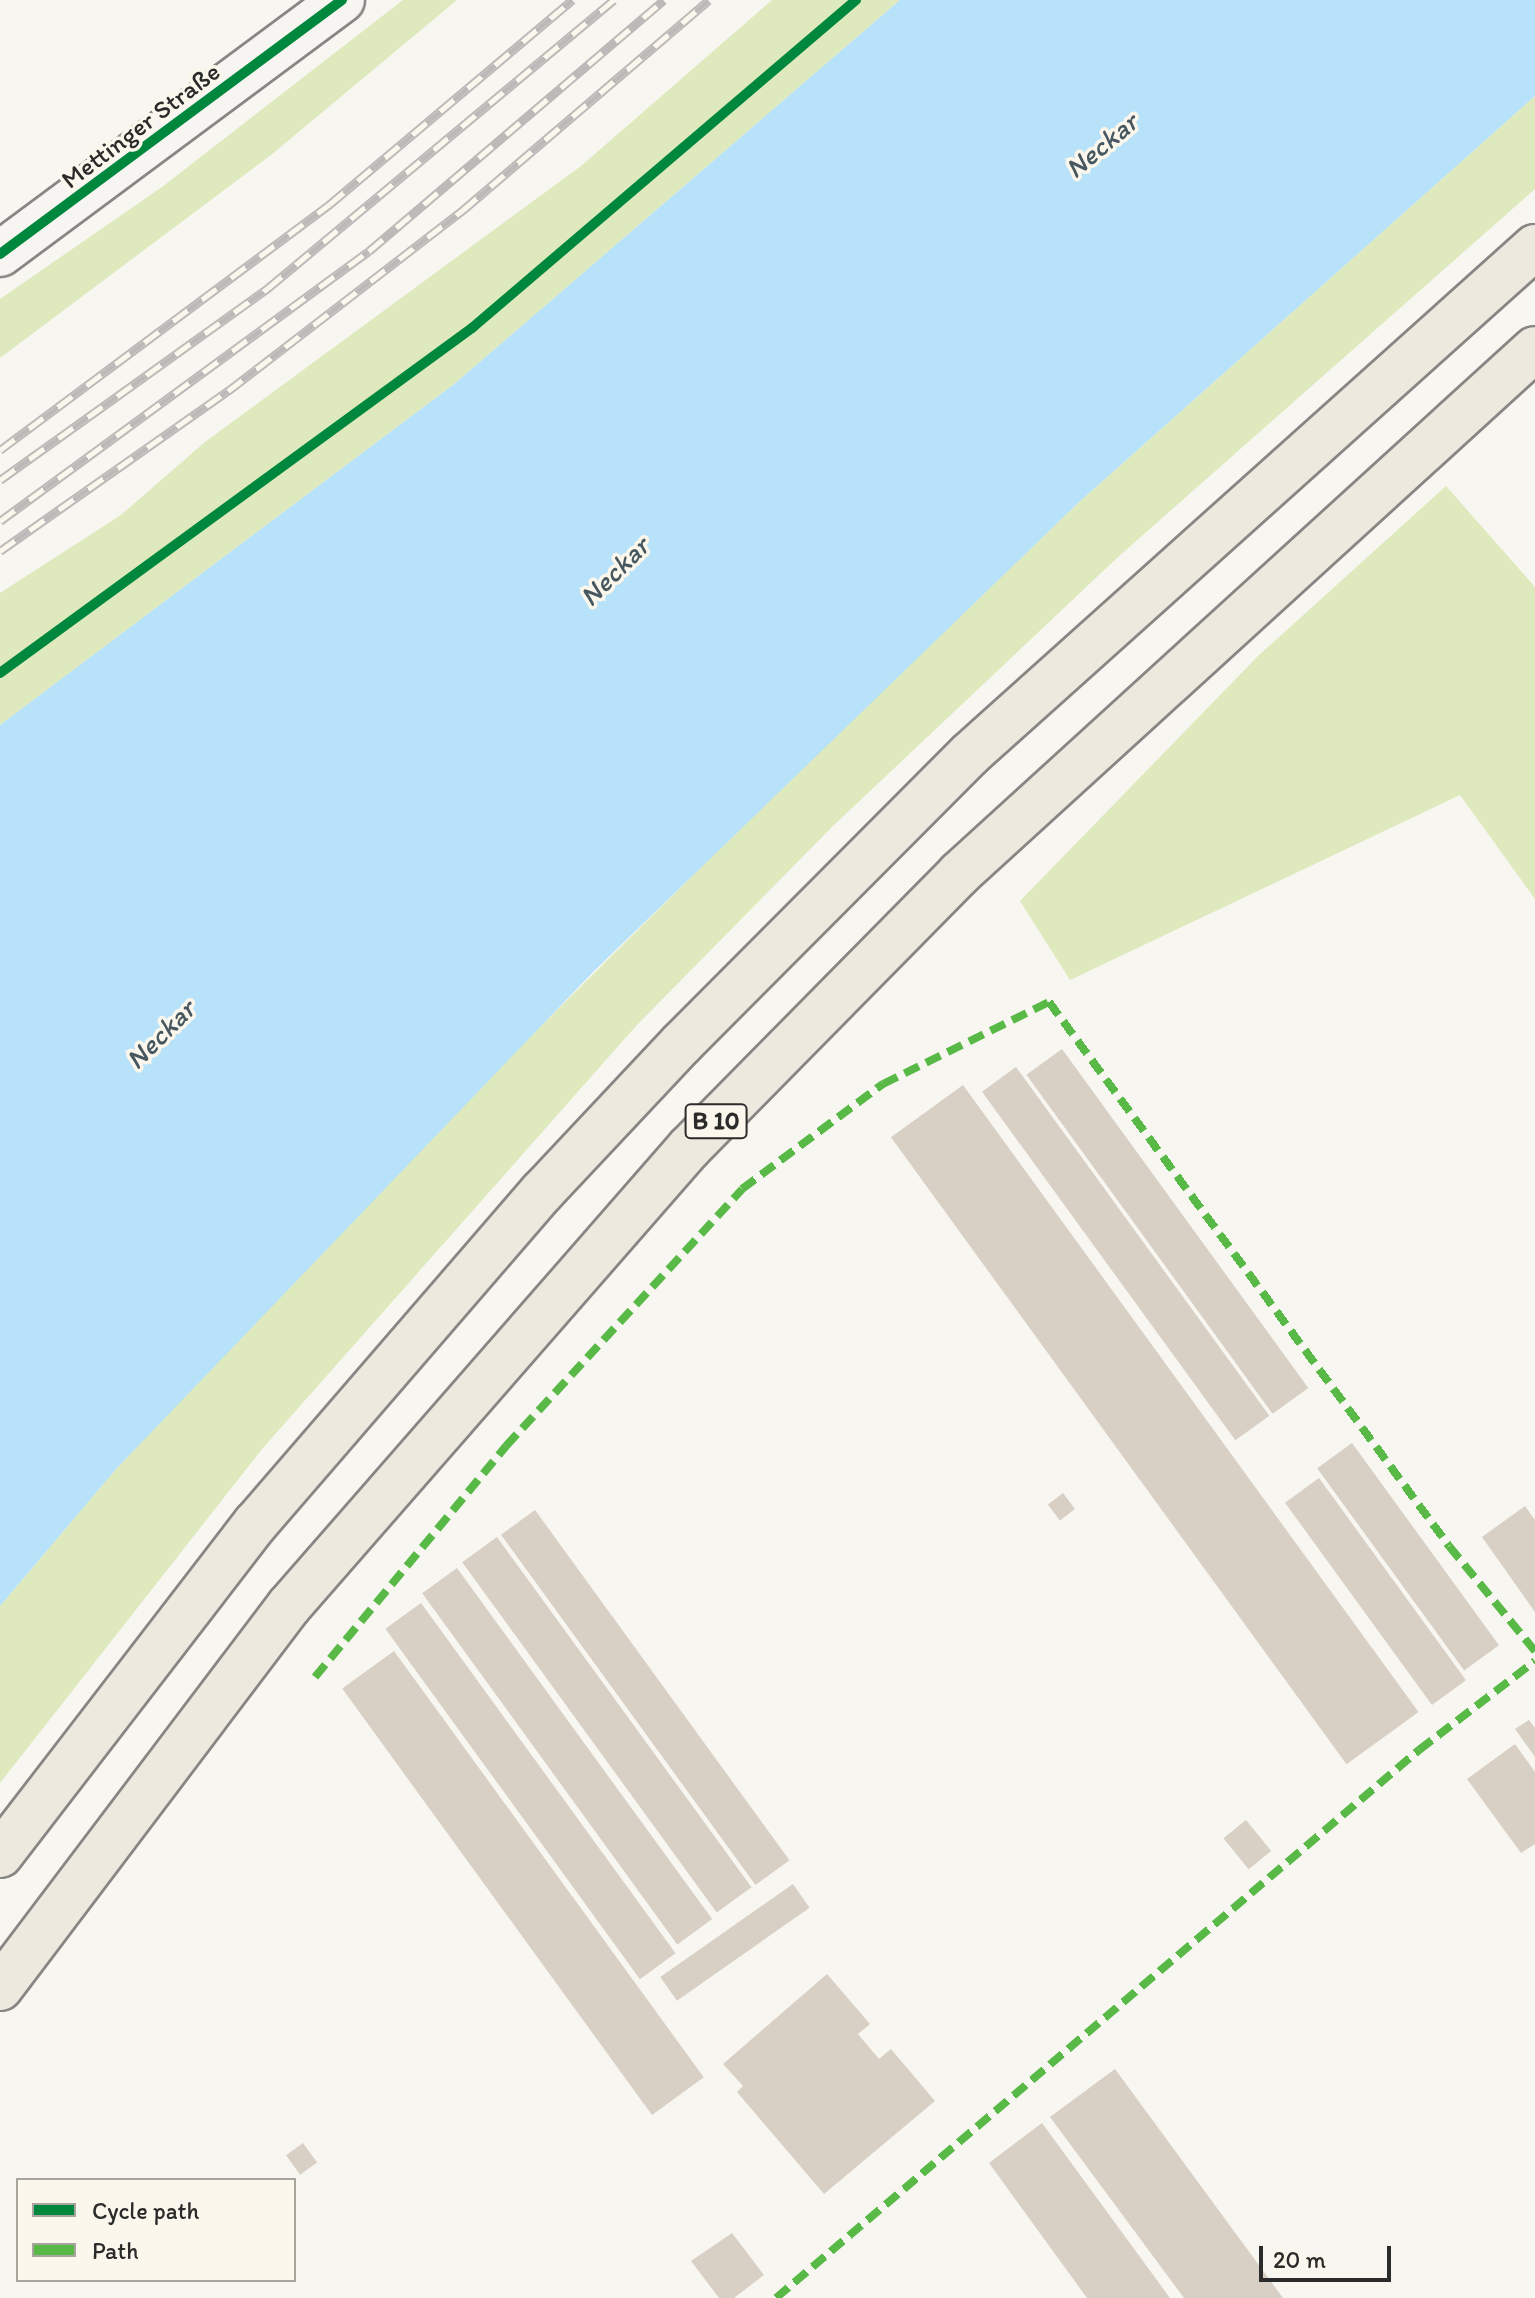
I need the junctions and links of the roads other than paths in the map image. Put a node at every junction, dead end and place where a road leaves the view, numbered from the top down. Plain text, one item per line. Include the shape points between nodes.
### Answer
1 (342, 0) edge
2 (1535, 247) edge
3 (0, 254) edge
4 (1535, 349) edge
5 (0, 1855) edge
6 (0, 1988) edge

1 - 3 main road, Mettinger Straße
2 - 5 highway via 1098,635 681,1044 542,1192 256,1523
4 - 6 highway, B 10 via 970,864 689,1148 289,1606

